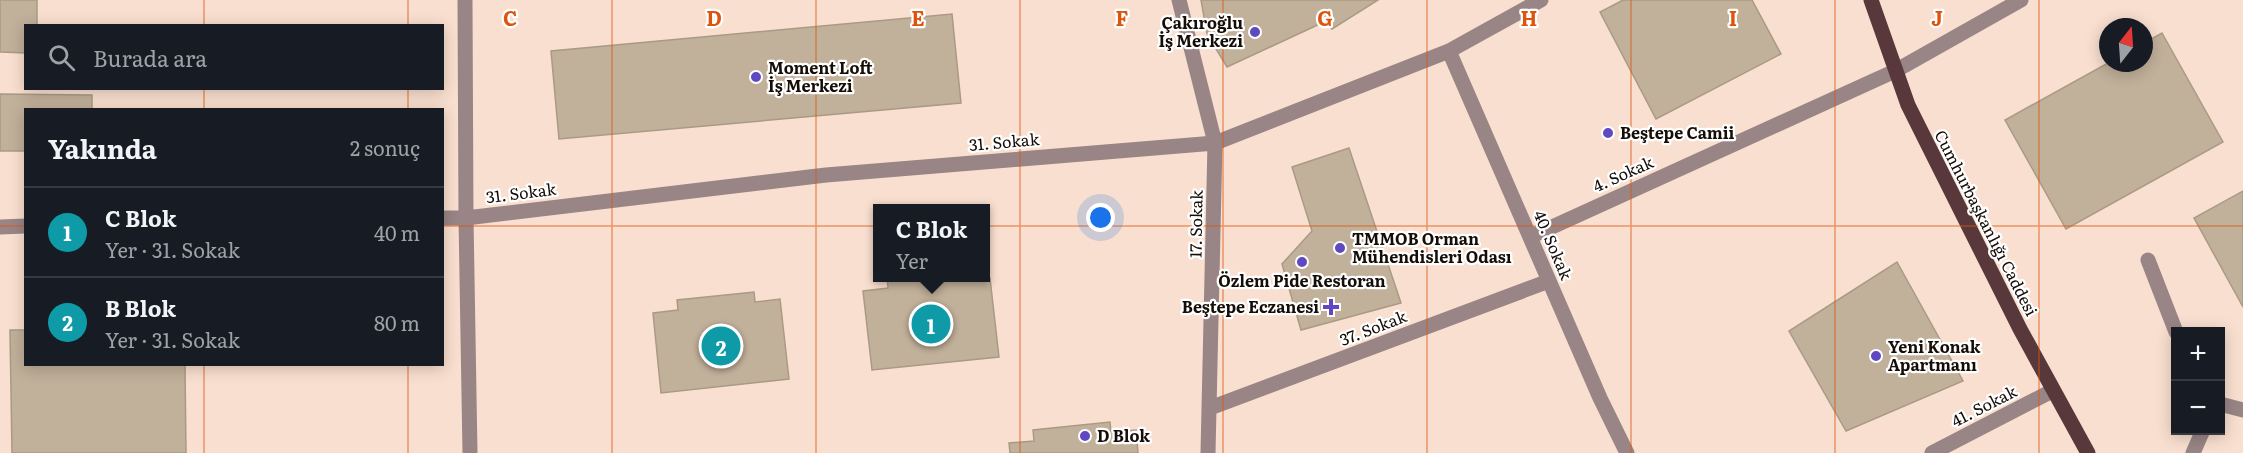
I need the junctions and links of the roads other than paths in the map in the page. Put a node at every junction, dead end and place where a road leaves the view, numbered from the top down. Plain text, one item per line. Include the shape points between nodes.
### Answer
1 (465, 0) edge
2 (1179, 0) edge
3 (1541, 0) edge
4 (1871, 0) edge
5 (2020, 0) edge
6 (1449, 51) junction
7 (1896, 70) junction
8 (1215, 143) junction
9 (444, 218) edge
10 (466, 218) junction
11 (0, 226) edge
12 (24, 226) edge
13 (1530, 237) junction
14 (2148, 260) dead end
15 (1549, 281) junction
16 (2173, 327) edge
17 (2052, 391) junction
18 (2225, 405) edge
19 (1210, 408) junction
20 (2243, 410) edge
21 (2201, 435) edge
22 (470, 453) edge
23 (1208, 453) edge
24 (1627, 453) edge
25 (1932, 453) edge
26 (2088, 453) edge
27 (2193, 453) edge

1 - 10 street
2 - 8 street, 17. Sokak
3 - 6 street, 31. Sokak
4 - 7 main road, Cumhurbaşkanlığı Caddesi
5 - 7 street, 4. Sokak
6 - 8 street, 31. Sokak
6 - 13 street, 40. Sokak
7 - 13 street, 4. Sokak
7 - 17 main road, Cumhurbaşkanlığı Caddesi via 1908,105
8 - 10 street, 31. Sokak via 826,175
8 - 19 street, 17. Sokak
9 - 10 street, 31. Sokak
10 - 22 street
11 - 12 street
13 - 15 street, 40. Sokak
14 - 16 street
15 - 19 street, 37. Sokak
15 - 24 street, 40. Sokak
17 - 25 street, 41. Sokak
17 - 26 main road, Cumhurbaşkanlığı Caddesi
18 - 20 street
19 - 23 street, 17. Sokak
21 - 27 street

